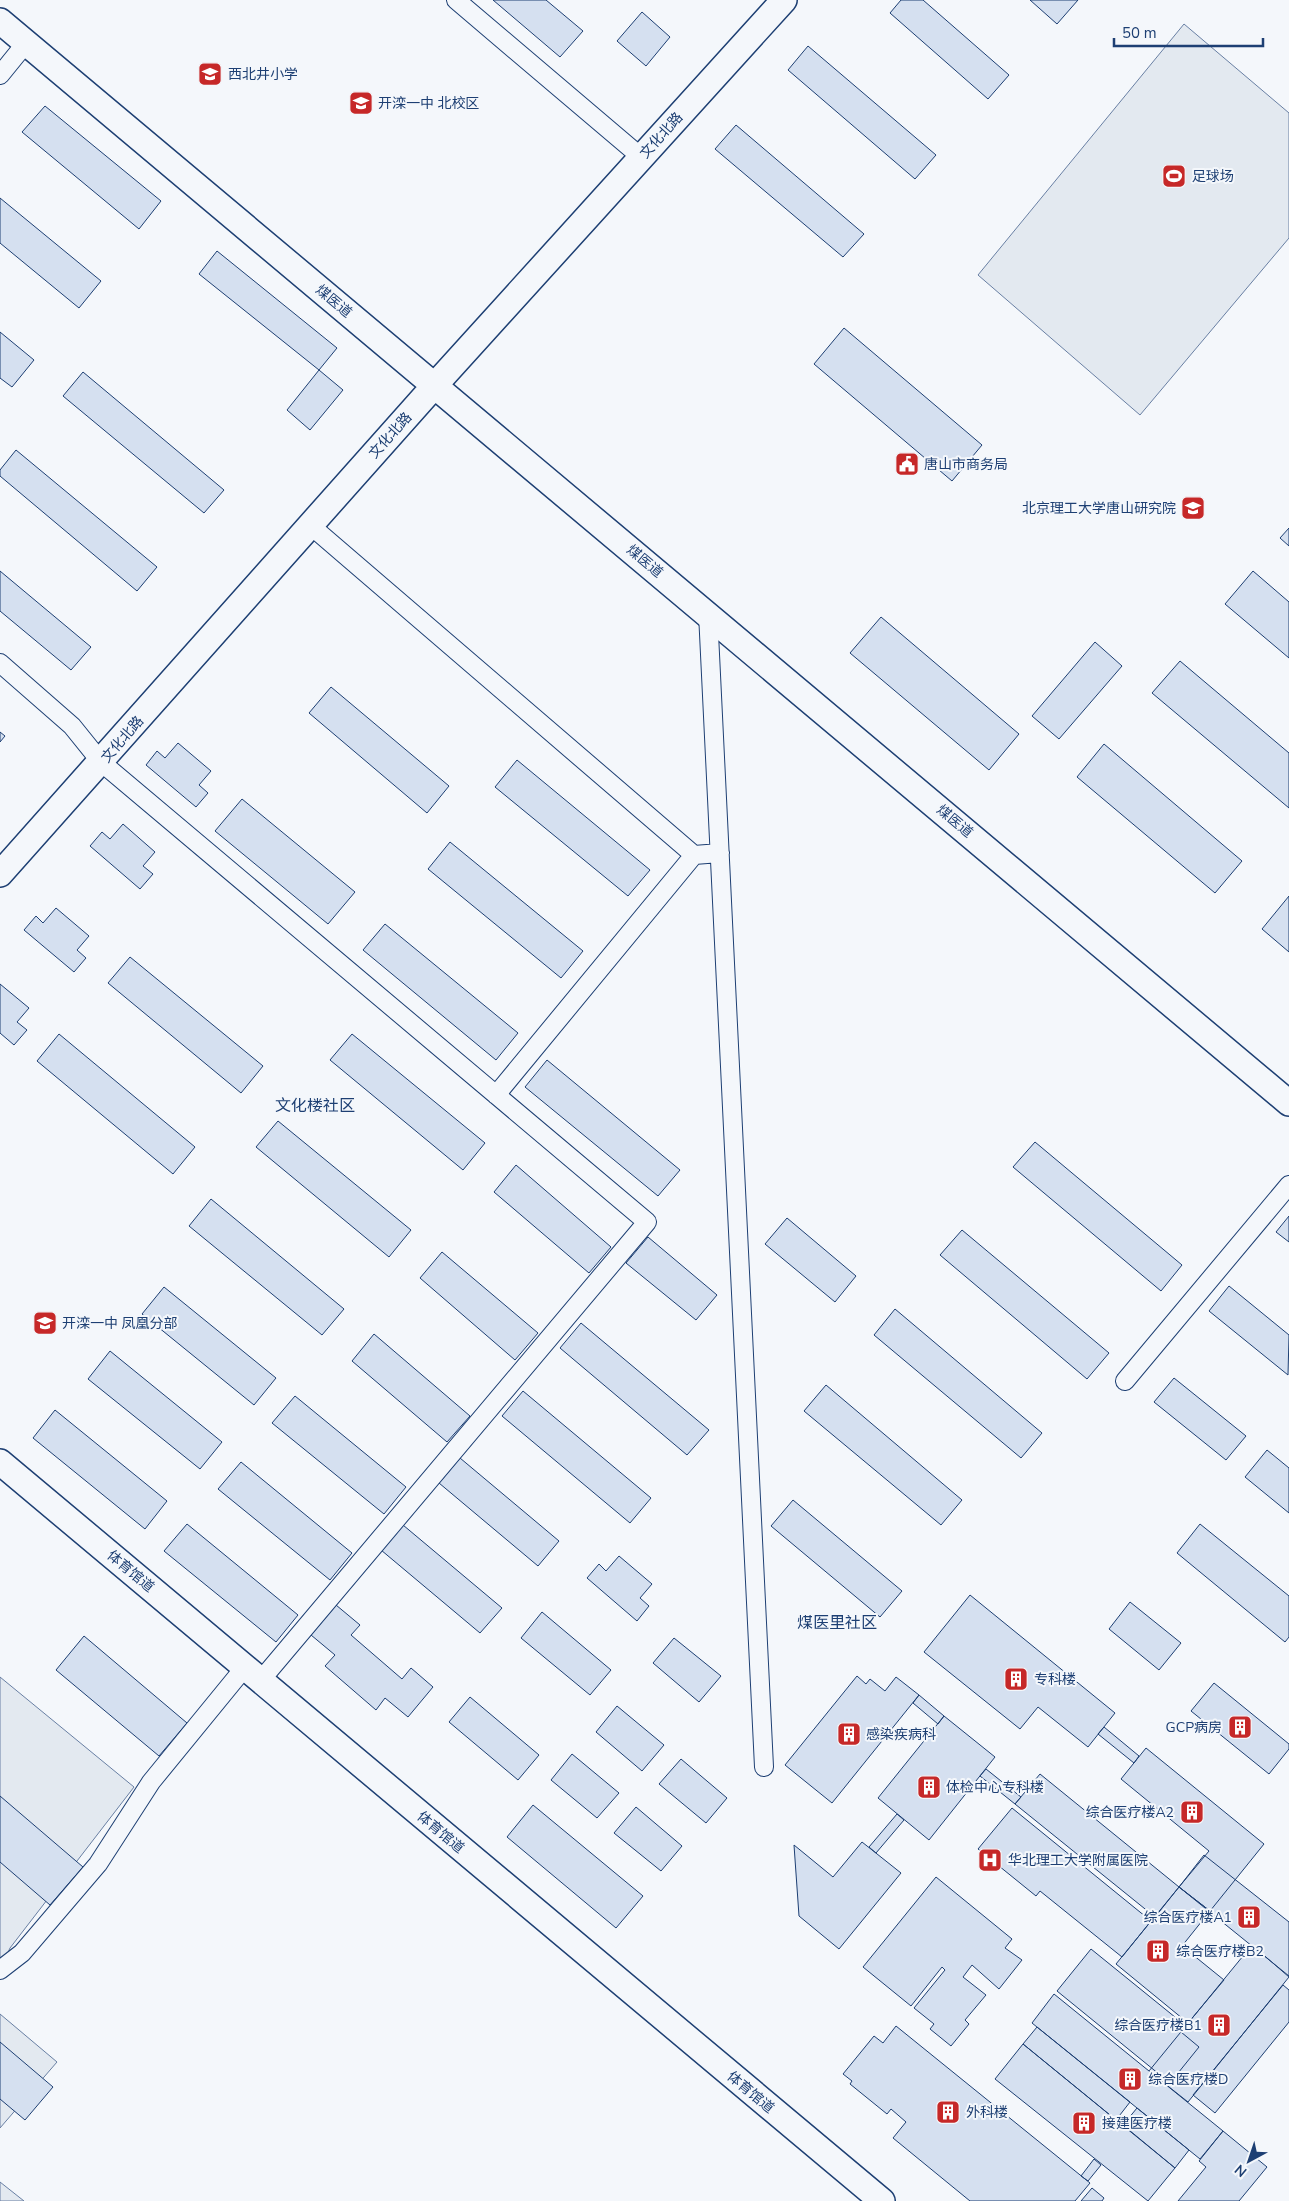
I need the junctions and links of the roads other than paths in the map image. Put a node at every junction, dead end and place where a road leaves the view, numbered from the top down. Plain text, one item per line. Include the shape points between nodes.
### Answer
1 (456, 0) edge
2 (784, 0) edge
3 (0, 21) edge
4 (26, 43) junction
5 (0, 75) edge
6 (641, 157) junction
7 (435, 385) junction
8 (310, 525) junction
9 (708, 613) junction
10 (0, 663) edge
11 (101, 762) junction
12 (720, 853) junction
13 (694, 855) junction
14 (0, 874) edge
15 (496, 1095) junction
16 (1289, 1103) edge
17 (1289, 1185) edge
18 (1125, 1381) dead end
19 (0, 1462) edge
20 (253, 1674) junction
21 (764, 1767) dead end
22 (0, 1970) edge
23 (882, 2201) edge

1 - 6 street
2 - 6 street, 文化北路
3 - 4 street, 煤医道
4 - 5 street
4 - 7 street, 煤医道
6 - 7 street, 文化北路
7 - 8 street, 文化北路
7 - 9 street, 煤医道
8 - 11 street, 文化北路
8 - 13 street
9 - 12 street
9 - 16 street, 煤医道
10 - 11 street via 72,726
11 - 14 street, 文化北路
11 - 15 street
12 - 13 street
12 - 21 street
13 - 15 street
15 - 20 street via 647,1222
17 - 18 street
19 - 20 street, 体育馆道
20 - 22 street via 151,1782 98,1864 22,1953
20 - 23 street, 体育馆道

